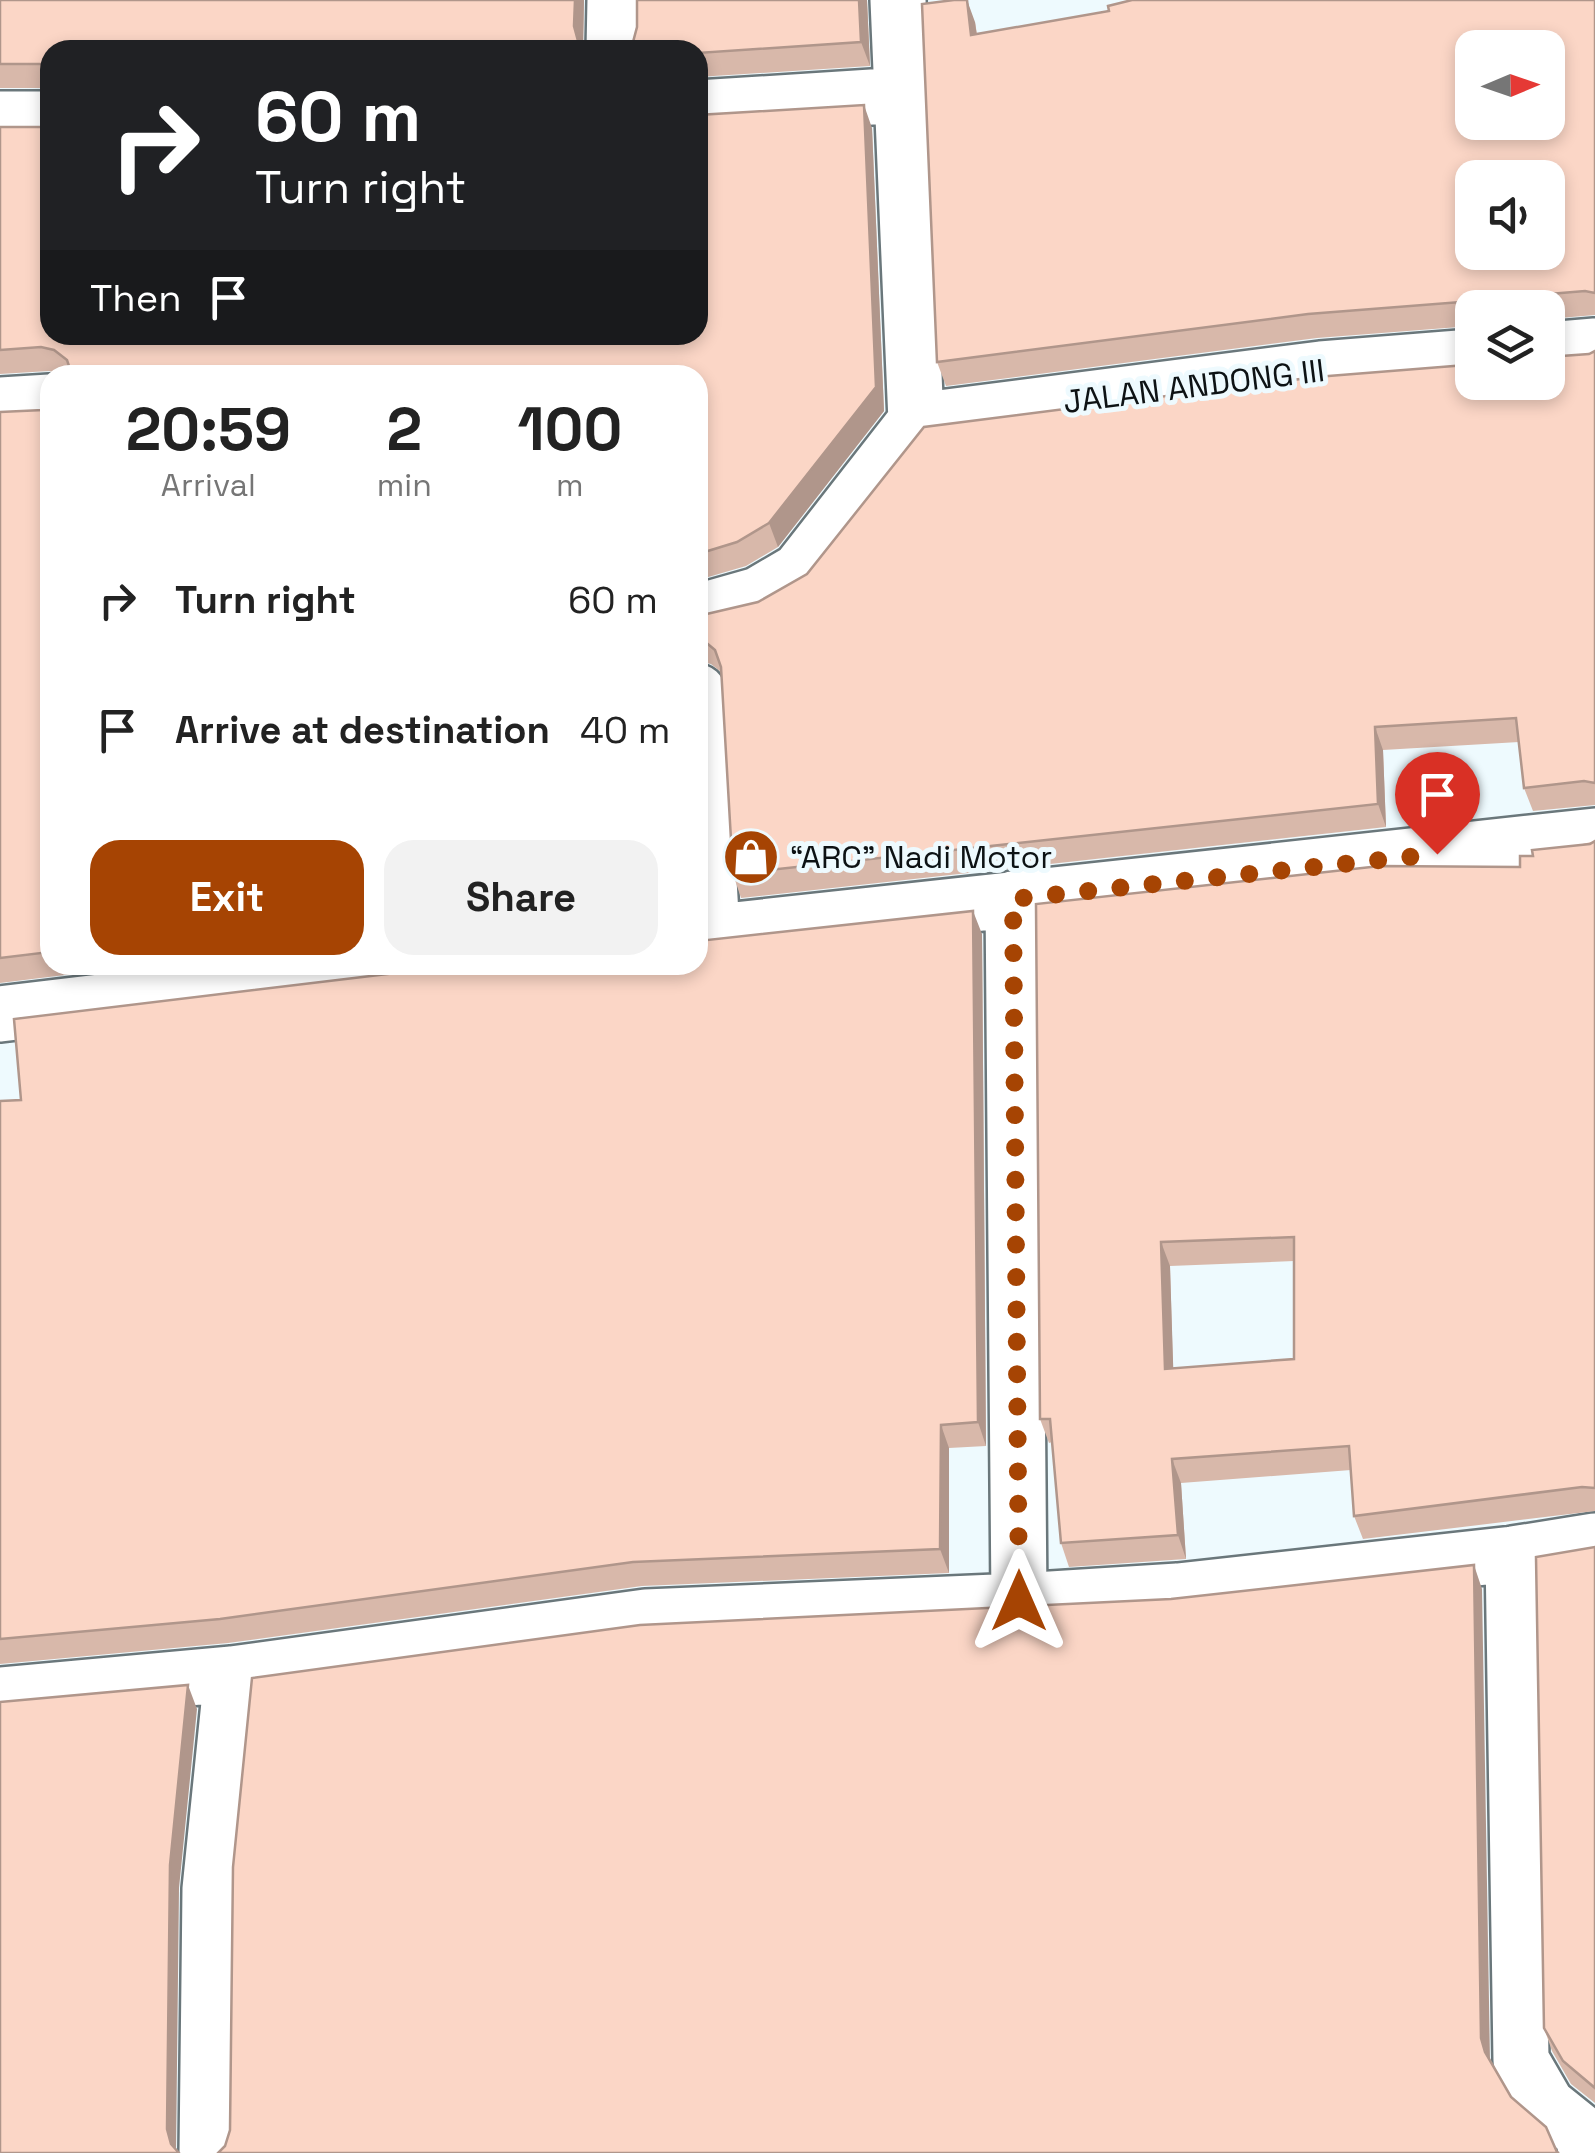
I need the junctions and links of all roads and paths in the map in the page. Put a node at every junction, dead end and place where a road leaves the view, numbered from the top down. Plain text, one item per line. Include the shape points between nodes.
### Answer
1 (615, 0) edge
2 (898, 0) edge
3 (614, 40) edge
4 (903, 95) junction
5 (708, 107) edge
6 (40, 118) edge
7 (0, 119) edge
8 (1595, 346) edge
9 (1565, 349) edge
10 (1455, 357) edge
11 (40, 403) edge
12 (0, 405) edge
13 (916, 421) junction
14 (708, 609) edge
15 (1595, 836) edge
16 (1013, 899) junction
17 (708, 933) edge
18 (326, 975) edge
19 (0, 1014) edge
20 (1595, 1541) edge
21 (1514, 1554) junction
22 (1019, 1601) junction
23 (232, 1674) junction
24 (0, 1695) edge
25 (207, 2153) edge
26 (1587, 2153) edge

1 - 3 street
2 - 4 street
4 - 5 street
4 - 13 street
6 - 7 street
8 - 9 street
10 - 13 street, JALAN ANDONG III
11 - 12 street
13 - 14 street via 799,571 758,596
15 - 16 street
16 - 17 street
16 - 22 street
18 - 19 street
20 - 21 street
21 - 22 street
21 - 26 street via 1521,2060 1546,2105 1582,2132
22 - 23 street via 646,1617
23 - 24 street
23 - 25 street via 210,1889

